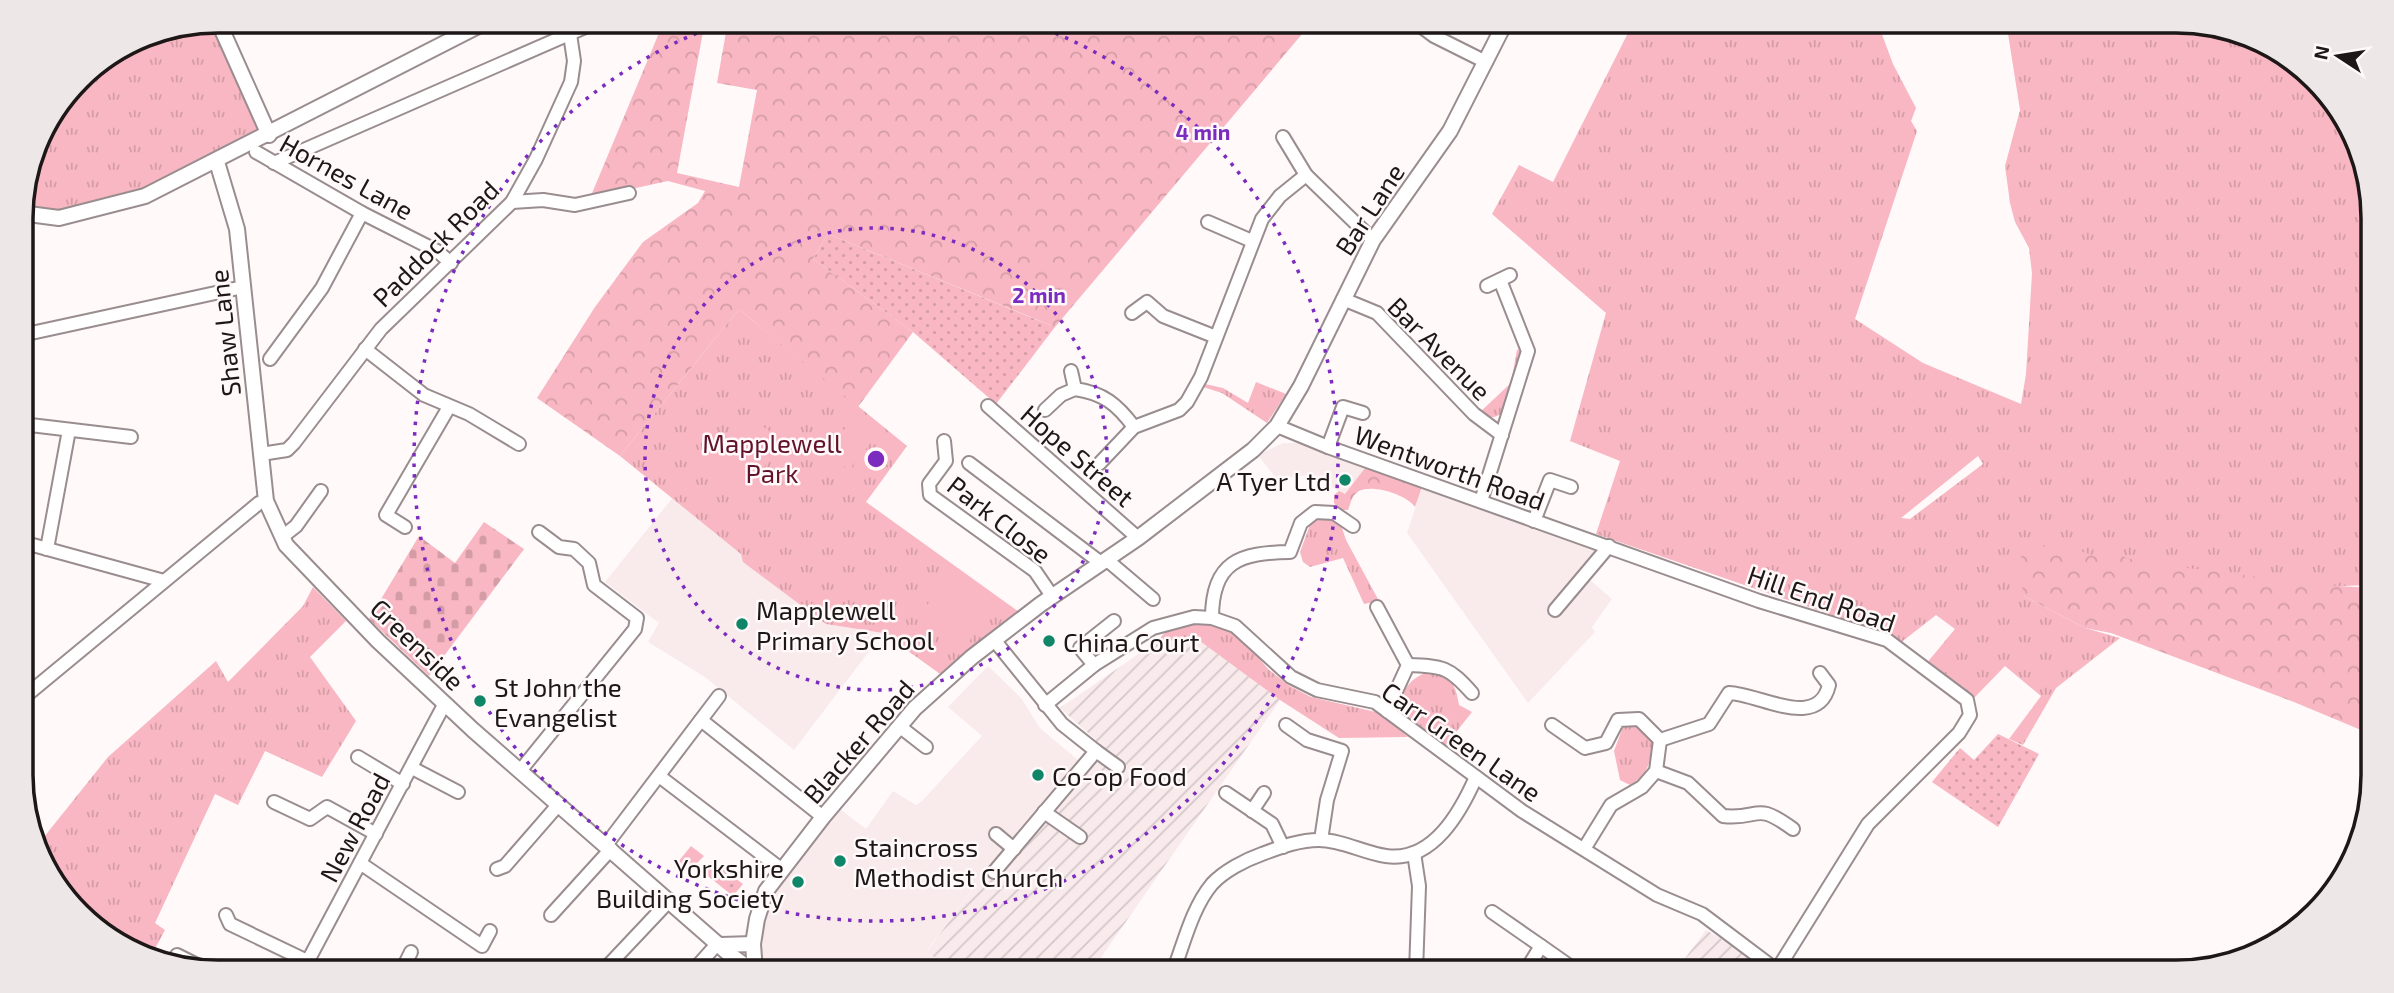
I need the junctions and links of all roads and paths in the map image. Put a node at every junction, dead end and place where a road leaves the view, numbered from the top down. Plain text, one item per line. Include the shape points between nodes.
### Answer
1 (1431, 33) edge
2 (1500, 33) edge
3 (224, 34) edge
4 (463, 34) edge
5 (555, 34) edge
6 (571, 34) edge
7 (1486, 62) junction
8 (269, 135) junction
9 (1283, 136) dead end
10 (256, 152) dead end
11 (217, 162) junction
12 (274, 163) junction
13 (1306, 175) junction
14 (629, 193) dead end
15 (512, 202) junction
16 (362, 213) junction
17 (34, 215) edge
18 (1208, 222) dead end
19 (1373, 240) junction
20 (1252, 241) junction
21 (451, 263) junction
22 (243, 286) junction
23 (1487, 286) dead end
24 (1343, 299) junction
25 (1132, 313) dead end
26 (34, 332) edge
27 (1216, 337) junction
28 (365, 349) junction
29 (270, 359) dead end
30 (1071, 371) dead end
31 (1075, 389) junction
32 (988, 406) dead end
33 (449, 407) junction
34 (1045, 410) dead end
35 (1363, 413) dead end
36 (34, 425) edge
37 (1277, 426) junction
38 (1134, 427) junction
39 (69, 430) junction
40 (1502, 435) junction
41 (131, 437) dead end
42 (944, 441) dead end
43 (519, 444) dead end
44 (1328, 447) junction
45 (261, 454) junction
46 (969, 463) dead end
47 (1099, 464) dead end
48 (1570, 487) dead end
49 (321, 491) dead end
50 (266, 501) junction
51 (1481, 501) junction
52 (1534, 521) junction
53 (1353, 526) dead end
54 (405, 527) dead end
55 (539, 532) dead end
56 (282, 537) junction
57 (1138, 538) junction
58 (33, 545) edge
59 (1609, 546) junction
60 (47, 548) junction
61 (1104, 562) junction
62 (164, 581) junction
63 (1052, 596) junction
64 (1153, 599) dead end
65 (1377, 607) dead end
66 (1555, 610) dead end
67 (1212, 618) junction
68 (1114, 621) dead end
69 (995, 641) junction
70 (1094, 665) junction
71 (1408, 665) junction
72 (1820, 673) dead end
73 (33, 690) edge
74 (1472, 693) dead end
75 (719, 696) dead end
76 (445, 703) junction
77 (1045, 705) junction
78 (1387, 710) junction
79 (701, 720) junction
80 (1286, 725) dead end
81 (1552, 725) dead end
82 (899, 726) junction
83 (1660, 740) junction
84 (926, 747) dead end
85 (1096, 751) junction
86 (358, 757) dead end
87 (412, 768) junction
88 (1118, 768) dead end
89 (520, 771) junction
90 (1656, 771) junction
91 (659, 776) junction
92 (1476, 777) junction
93 (403, 784) junction
94 (458, 792) dead end
95 (1226, 793) dead end
96 (1264, 793) dead end
97 (274, 802) dead end
98 (559, 804) junction
99 (1252, 811) junction
100 (1044, 813) junction
101 (823, 817) junction
102 (1793, 830) dead end
103 (376, 834) junction
104 (996, 834) dead end
105 (1080, 837) dead end
106 (1321, 840) junction
107 (608, 847) junction
108 (1283, 847) junction
109 (1014, 849) junction
110 (1584, 849) junction
111 (1414, 853) junction
112 (360, 863) junction
113 (497, 869) dead end
114 (781, 869) junction
115 (994, 872) dead end
116 (670, 900) junction
117 (1492, 912) dead end
118 (226, 915) dead end
119 (551, 915) dead end
120 (490, 931) dead end
121 (719, 944) junction
122 (753, 944) junction
123 (1541, 946) junction
124 (411, 952) dead end
125 (1416, 959) edge
126 (1533, 959) edge
127 (1560, 959) edge
128 (1762, 959) edge
129 (1785, 959) edge
130 (292, 960) edge
131 (308, 960) edge
132 (407, 960) edge
133 (614, 960) edge
134 (704, 960) edge
135 (739, 960) edge
136 (754, 960) edge
137 (1178, 960) edge

1 - 7 street
2 - 7 main road, Bar Lane
3 - 8 main road
4 - 8 main road
5 - 12 street
6 - 15 street, Paddock Road via 574,61 570,82
7 - 19 main road, Bar Lane via 1450,131
8 - 11 main road
9 - 13 street
10 - 12 street, Hornes Lane
11 - 17 main road via 145,196 59,218
11 - 22 main road, Shaw Lane via 237,229
12 - 16 street, Hornes Lane
13 - 19 street
13 - 20 street via 1270,207
14 - 15 street via 575,205
15 - 21 street, Paddock Road
16 - 21 street, Hornes Lane via 428,246
16 - 29 street via 323,288
18 - 20 street
19 - 24 main road, Bar Lane
20 - 27 street
21 - 28 street, Paddock Road
22 - 26 street
22 - 45 main road, Shaw Lane
23 - 40 street via 1505,278 1528,351
24 - 37 main road, Bar Lane
24 - 40 street, Bar Avenue via 1377,313 1474,414
25 - 27 street via 1148,296 1163,316
27 - 38 street via 1187,402 1179,410
28 - 33 street via 424,395
28 - 45 street, Paddock Road via 294,443 287,450
30 - 31 street
31 - 34 street
31 - 38 street via 1115,403
32 - 57 street, Hope Street
33 - 43 street
33 - 54 street via 386,515
35 - 44 street via 1343,407
36 - 39 street
37 - 44 street, Wentworth Road
37 - 57 main road, Blacker Road via 1253,450
38 - 47 street
39 - 41 street
39 - 60 street
40 - 51 street
42 - 63 street, Park Close via 946,461 929,484 930,495 1035,571
44 - 51 street, Wentworth Road
45 - 50 main road, Shaw Lane
46 - 61 street
48 - 52 street via 1550,480
49 - 56 street via 296,526
50 - 56 main road, Greenside
50 - 62 street
51 - 52 street, Wentworth Road
52 - 59 street, Wentworth Road
53 - 67 street via 1334,513 1315,512 1301,523 1290,552 1255,553 1235,561 1216,587
55 - 89 street via 559,547 574,549 589,563 594,585 637,618 635,629
56 - 76 main road, Greenside via 325,588
57 - 61 main road, Blacker Road
58 - 60 street
59 - 66 street
59 - 129 street, Hill End Road via 1759,601 1887,640 1967,700 1971,708 1959,733 1868,824
60 - 62 street
61 - 63 main road, Blacker Road
61 - 64 street
62 - 73 street
63 - 69 main road, Blacker Road
65 - 71 street
67 - 70 street, Carr Green Lane via 1180,619 1153,628
67 - 78 street, Carr Green Lane via 1245,632 1279,667 1306,685 1375,702
68 - 70 street via 1080,648
69 - 77 street
69 - 82 main road, Blacker Road via 933,691
70 - 77 street, Carr Green Lane
71 - 74 street via 1438,666 1453,672
71 - 78 street
72 - 83 street via 1829,684 1827,693 1812,707 1800,710 1729,693 1709,724
75 - 79 street
76 - 87 street, New Road
76 - 89 main road, Greenside
77 - 85 street
78 - 92 street, Carr Green Lane
79 - 91 street
79 - 101 street
80 - 106 street via 1307,740 1342,751
81 - 83 street via 1585,748 1606,743 1618,720 1639,719
82 - 84 street
82 - 101 main road, Blacker Road
83 - 90 street
85 - 88 street
85 - 100 street
86 - 93 street
87 - 93 street, New Road
87 - 94 street
89 - 98 main road, Greenside
90 - 102 street via 1688,783 1723,816 1771,813
90 - 110 street via 1642,787 1612,805
91 - 107 street
91 - 114 street
92 - 110 street, Carr Green Lane
92 - 111 street via 1460,811 1431,844
93 - 103 street, New Road
95 - 99 street
96 - 99 street
97 - 103 street via 310,819 327,807
98 - 107 main road, Greenside
98 - 113 street via 505,866
99 - 108 street via 1272,824
100 - 105 street
100 - 109 street
101 - 114 main road, Blacker Road
103 - 112 street, New Road
104 - 109 street
106 - 108 street
106 - 111 street via 1387,856
107 - 116 main road, Greenside
107 - 119 street
108 - 137 street via 1233,868 1214,882 1200,900
109 - 115 street
110 - 128 street, Carr Green Lane via 1657,895 1702,914
111 - 125 street via 1419,886
112 - 120 street via 482,946
112 - 131 street, New Road
114 - 122 main road, Blacker Road via 760,904
116 - 121 main road, Greenside
116 - 133 street
117 - 123 street
118 - 130 street via 230,924
121 - 122 main road
121 - 134 street
121 - 135 main road, Greenside
122 - 136 main road, Blacker Road
123 - 126 street
123 - 127 street
124 - 132 street

